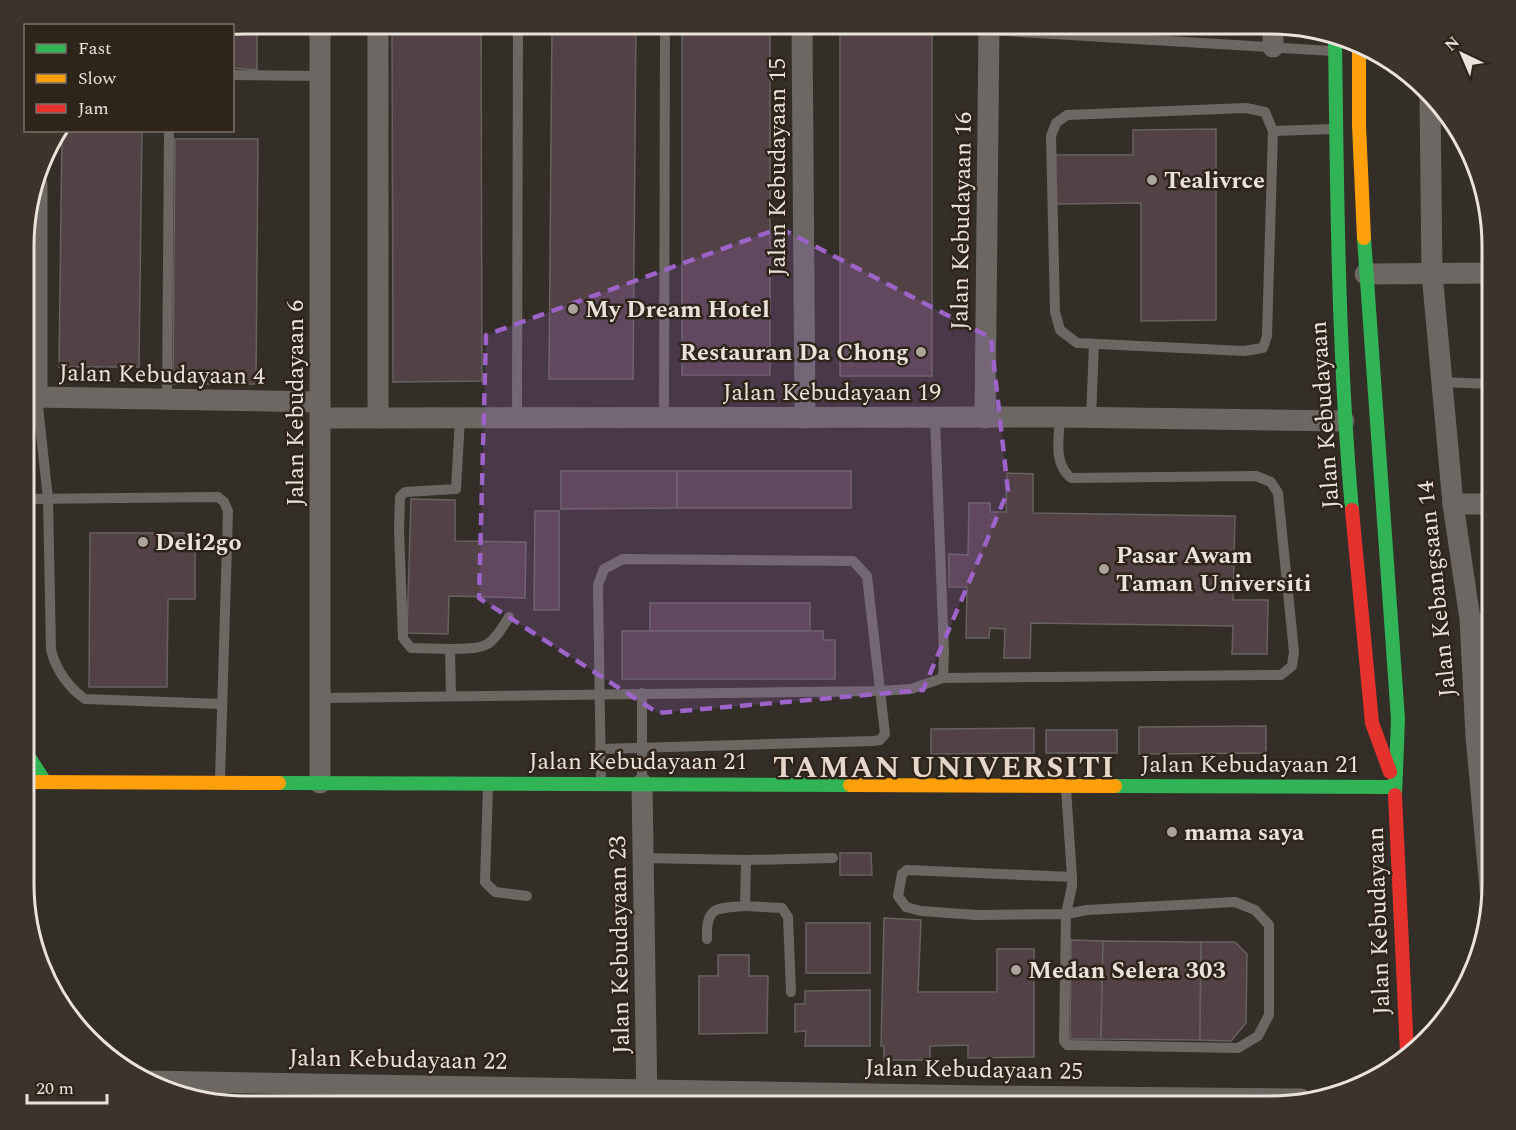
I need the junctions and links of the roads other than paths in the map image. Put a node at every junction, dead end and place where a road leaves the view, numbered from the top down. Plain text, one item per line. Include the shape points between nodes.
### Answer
1 (320, 34) edge
2 (378, 34) edge
3 (518, 34) edge
4 (665, 34) edge
5 (802, 35) edge
6 (989, 35) edge
7 (1085, 35) edge
8 (1148, 35) edge
9 (1273, 35) edge
10 (1148, 40) junction
11 (1336, 45) edge
12 (1273, 47) junction
13 (1336, 51) junction
14 (1359, 54) edge
15 (234, 75) edge
16 (320, 76) junction
17 (1430, 108) edge
18 (1335, 129) junction
19 (1274, 131) junction
20 (169, 132) edge
21 (37, 214) edge
22 (1432, 273) junction
23 (1482, 273) edge
24 (1365, 274) junction
25 (1094, 344) junction
26 (1441, 382) junction
27 (1482, 384) edge
28 (37, 397) junction
29 (166, 399) junction
30 (320, 410) junction
31 (935, 417) junction
32 (1060, 417) junction
33 (378, 418) junction
34 (460, 418) junction
35 (517, 418) junction
36 (664, 418) junction
37 (805, 418) junction
38 (985, 418) junction
39 (1091, 418) junction
40 (1344, 421) junction
41 (48, 499) junction
42 (34, 500) edge
43 (1453, 504) junction
44 (1482, 504) edge
45 (508, 617) dead end
46 (1470, 619) junction
47 (1481, 619) edge
48 (450, 650) junction
49 (943, 678) junction
50 (880, 691) junction
51 (642, 693) junction
52 (600, 694) junction
53 (451, 696) junction
54 (321, 698) junction
55 (221, 704) junction
56 (1481, 713) edge
57 (642, 748) junction
58 (600, 749) junction
59 (35, 766) edge
60 (35, 782) edge
61 (45, 782) junction
62 (220, 782) junction
63 (320, 783) junction
64 (488, 783) junction
65 (601, 784) junction
66 (642, 784) junction
67 (1066, 786) junction
68 (1395, 787) junction
69 (642, 858) junction
70 (833, 858) dead end
71 (746, 860) junction
72 (1071, 877) junction
73 (527, 896) dead end
74 (745, 906) junction
75 (1066, 914) junction
76 (707, 939) dead end
77 (790, 992) dead end
78 (1407, 1045) edge
79 (195, 1089) edge
80 (221, 1093) edge
81 (457, 1095) edge
82 (647, 1095) edge

1 - 16 street, Jalan Kebudayaan 6
2 - 33 street
3 - 35 lane
4 - 36 lane
5 - 37 street, Jalan Kebudayaan 15
6 - 38 street, Jalan Kebudayaan 16
7 - 10 lane
8 - 10 lane
9 - 12 street
10 - 12 lane
11 - 13 street, Jalan Kebudayaan
12 - 13 lane
13 - 18 street, Jalan Kebudayaan
14 - 24 street, Jalan Kebudayaan
15 - 16 lane
16 - 30 street, Jalan Kebudayaan 6
17 - 22 street, Jalan Kebangsaan 14
18 - 19 lane
18 - 40 street, Jalan Kebudayaan
19 - 25 lane via 1267,336 1263,348 1244,351
19 - 25 lane via 1266,112 1246,108 1067,115 1056,123 1052,136 1055,312 1060,330 1077,343
20 - 29 lane
21 - 28 street, Jalan Kebudayaan 4
22 - 23 street
22 - 24 street
22 - 26 street, Jalan Kebangsaan 14
24 - 68 street, Jalan Kebudayaan via 1398,719
25 - 39 lane
26 - 27 lane
26 - 43 street, Jalan Kebangsaan 14
28 - 29 street, Jalan Kebudayaan 4
28 - 41 lane
29 - 30 street, Jalan Kebudayaan 4
30 - 33 street, Jalan Kebudayaan 19
30 - 54 street, Jalan Kebudayaan 6
31 - 37 street, Jalan Kebudayaan 19
31 - 38 street, Jalan Kebudayaan 19
31 - 49 lane
32 - 38 street, Jalan Kebudayaan 19
32 - 39 street, Jalan Kebudayaan 19
32 - 49 lane via 1058,457 1062,470 1071,478 1256,476 1272,482 1278,493 1294,652 1292,666 1281,675
33 - 34 street, Jalan Kebudayaan 19
34 - 35 street, Jalan Kebudayaan 19
34 - 48 lane via 456,489 405,492 400,497 403,638 411,648
35 - 36 street, Jalan Kebudayaan 19
36 - 37 street, Jalan Kebudayaan 19
39 - 40 street, Jalan Kebudayaan 19
40 - 68 street, Jalan Kebudayaan via 1372,723
41 - 42 lane
41 - 55 lane via 51,650 54,662 74,691 85,699
41 - 55 lane via 218,496 224,502 228,511
43 - 44 street
43 - 46 street, Jalan Kebangsaan 14
45 - 48 lane via 494,641 478,648
46 - 47 lane
46 - 56 street, Jalan Kebangsaan 14
48 - 53 lane
49 - 50 lane via 911,689
50 - 51 lane
50 - 52 lane via 867,576 853,561 623,559 604,569 598,585
50 - 57 lane via 885,734 880,740
51 - 52 lane
51 - 57 lane
52 - 53 lane
52 - 58 lane
53 - 54 lane
54 - 63 street, Jalan Kebudayaan 6
55 - 62 lane
57 - 58 lane
57 - 66 lane
58 - 65 lane
59 - 61 street
60 - 61 street, Jalan Kebudayaan 21
61 - 62 street, Jalan Kebudayaan 21
62 - 63 street, Jalan Kebudayaan 21
63 - 64 street, Jalan Kebudayaan 21
64 - 65 street, Jalan Kebudayaan 21
64 - 73 lane via 485,882 495,892
65 - 66 street, Jalan Kebudayaan 21
66 - 67 street, Jalan Kebudayaan 21
66 - 69 street, Jalan Kebudayaan 23
67 - 68 street, Jalan Kebudayaan 21
67 - 72 lane
68 - 78 street, Jalan Kebudayaan
69 - 71 lane
69 - 82 street, Jalan Kebudayaan 23
70 - 71 lane
71 - 74 lane
72 - 75 lane
72 - 75 lane via 907,870 899,883 898,896 906,907 921,911
74 - 76 lane via 710,913
74 - 77 lane via 782,908 786,912
75 - 75 lane via 1063,1008 1067,1045 1238,1048 1258,1036 1265,1025 1270,1006 1269,925 1255,909 1235,902
79 - 80 street, Jalan Kebudayaan 22
80 - 81 street, Jalan Kebudayaan 22

